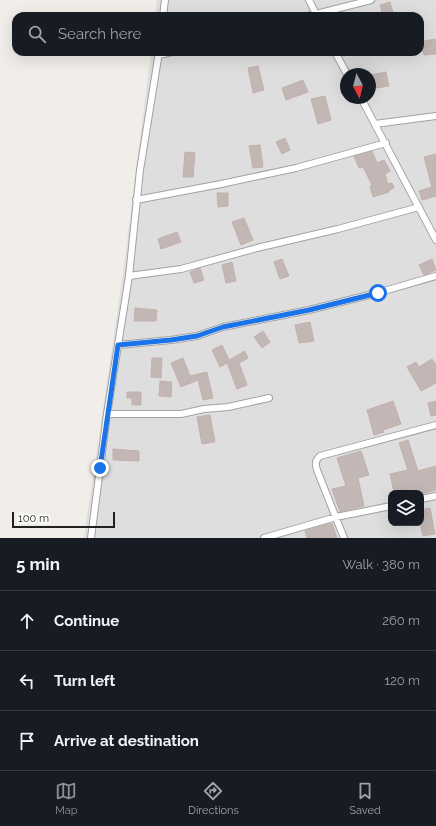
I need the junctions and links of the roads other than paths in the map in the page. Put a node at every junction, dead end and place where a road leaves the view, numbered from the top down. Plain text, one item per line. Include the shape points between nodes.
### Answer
1 (165, 0) edge
2 (309, 0) edge
3 (371, 0) edge
4 (164, 12) edge
5 (315, 12) edge
6 (327, 12) edge
7 (159, 56) edge
8 (337, 56) edge
9 (344, 68) edge
10 (363, 104) edge
11 (436, 116) edge
12 (375, 124) junction
13 (386, 143) junction
14 (136, 200) junction
15 (419, 207) junction
16 (436, 240) edge
17 (129, 276) junction
18 (436, 276) edge
19 (118, 345) junction
20 (269, 398) dead end
21 (107, 414) junction
22 (436, 425) edge
23 (436, 496) edge
24 (424, 498) edge
25 (388, 507) edge
26 (336, 517) junction
27 (91, 538) edge
28 (264, 538) edge
29 (344, 538) edge

1 - 4 street
2 - 5 street
3 - 6 street
7 - 14 street
8 - 9 street
10 - 12 street
11 - 12 street
12 - 13 street
13 - 14 street via 289,169
13 - 15 street
14 - 17 street
15 - 16 street
15 - 17 street via 181,269
17 - 19 street
18 - 19 street via 309,310 223,327 197,336
19 - 21 street
20 - 21 street via 228,408 204,409 181,414
21 - 27 street
22 - 26 street via 320,456 315,463 316,470
23 - 24 street
25 - 26 street
26 - 28 street
26 - 29 street

